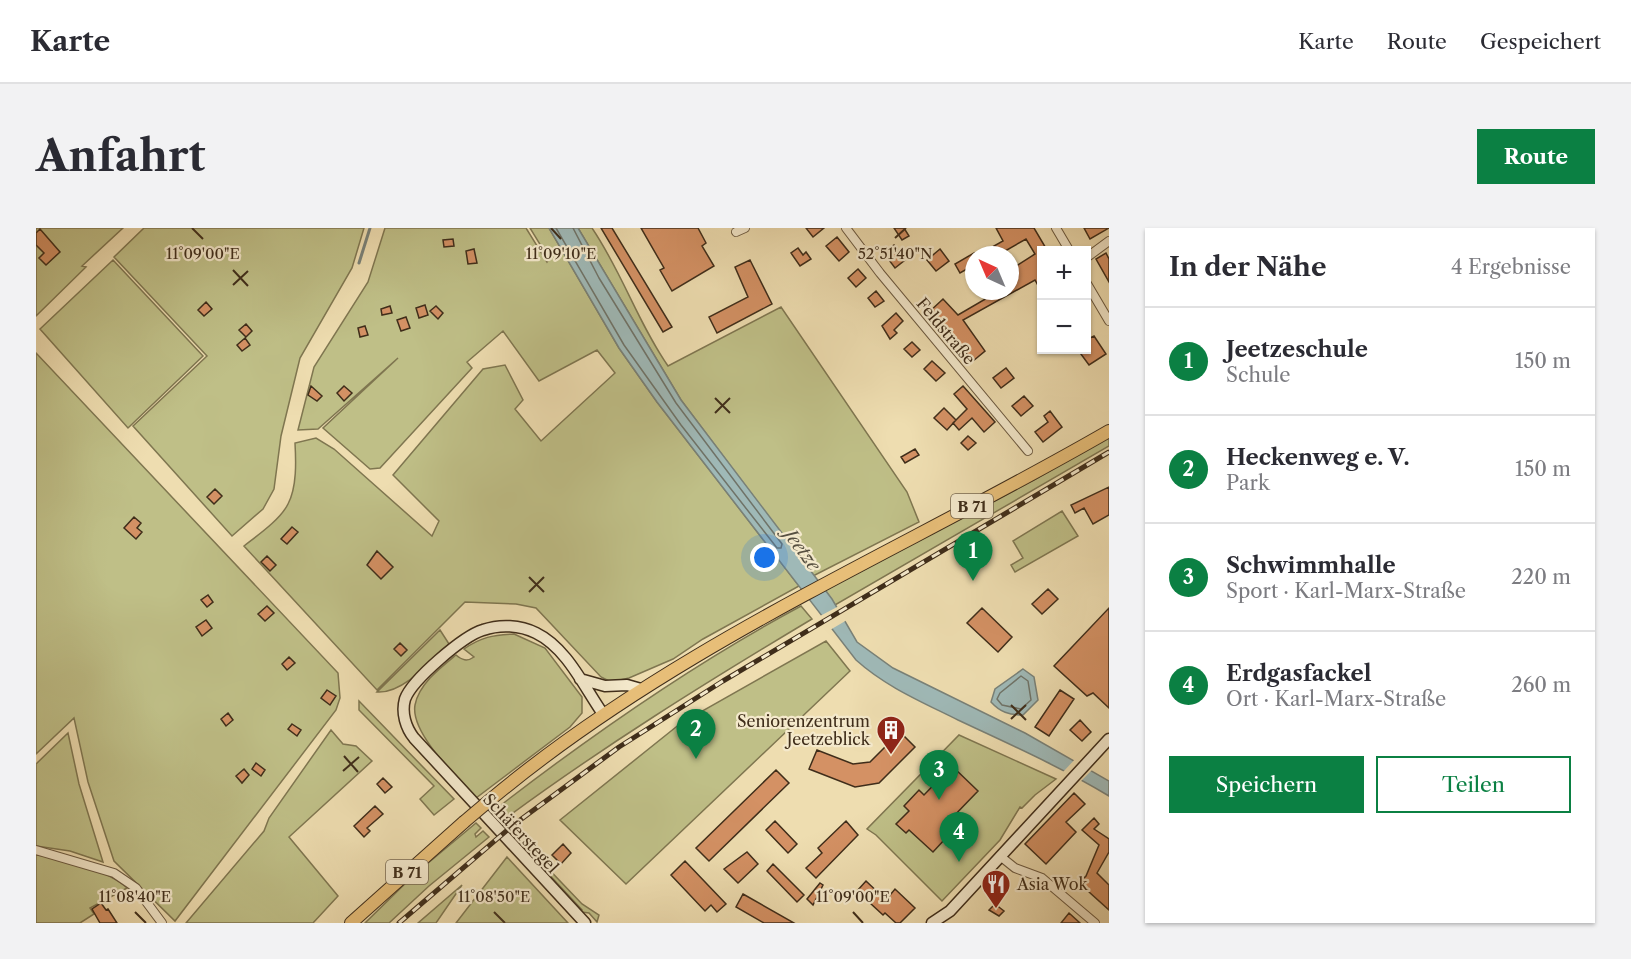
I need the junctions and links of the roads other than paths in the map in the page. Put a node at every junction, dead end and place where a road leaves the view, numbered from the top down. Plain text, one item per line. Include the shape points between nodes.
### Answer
1 (745, 228) edge
2 (846, 228) edge
3 (1056, 228) edge
4 (736, 232) dead end
5 (1109, 241) edge
6 (1067, 246) edge
7 (1091, 254) edge
8 (1091, 290) edge
9 (1109, 321) edge
10 (1109, 431) edge
11 (1028, 451) dead end
12 (580, 679) junction
13 (641, 689) junction
14 (603, 714) junction
15 (1109, 739) edge
16 (36, 850) edge
17 (1000, 856) junction
18 (950, 911) junction
19 (162, 923) edge
20 (351, 923) edge
21 (585, 923) edge
22 (932, 923) edge
23 (944, 923) edge
24 (1095, 923) edge

1 - 4 street
2 - 11 street, Feldstraße
3 - 6 street
5 - 7 street
8 - 9 street
10 - 13 main road, B 71 via 785,603
12 - 13 main road
12 - 14 main road
12 - 21 main road, Schäferstegel via 552,644 536,633 508,626 490,627 474,633 421,678 406,698 404,711 409,732
13 - 14 main road, B 71
14 - 20 main road, B 71, bridge via 490,800
15 - 17 main road
16 - 19 street via 120,876 136,888
17 - 18 main road
17 - 24 street via 1015,868 1042,878
18 - 22 main road
18 - 23 main road

